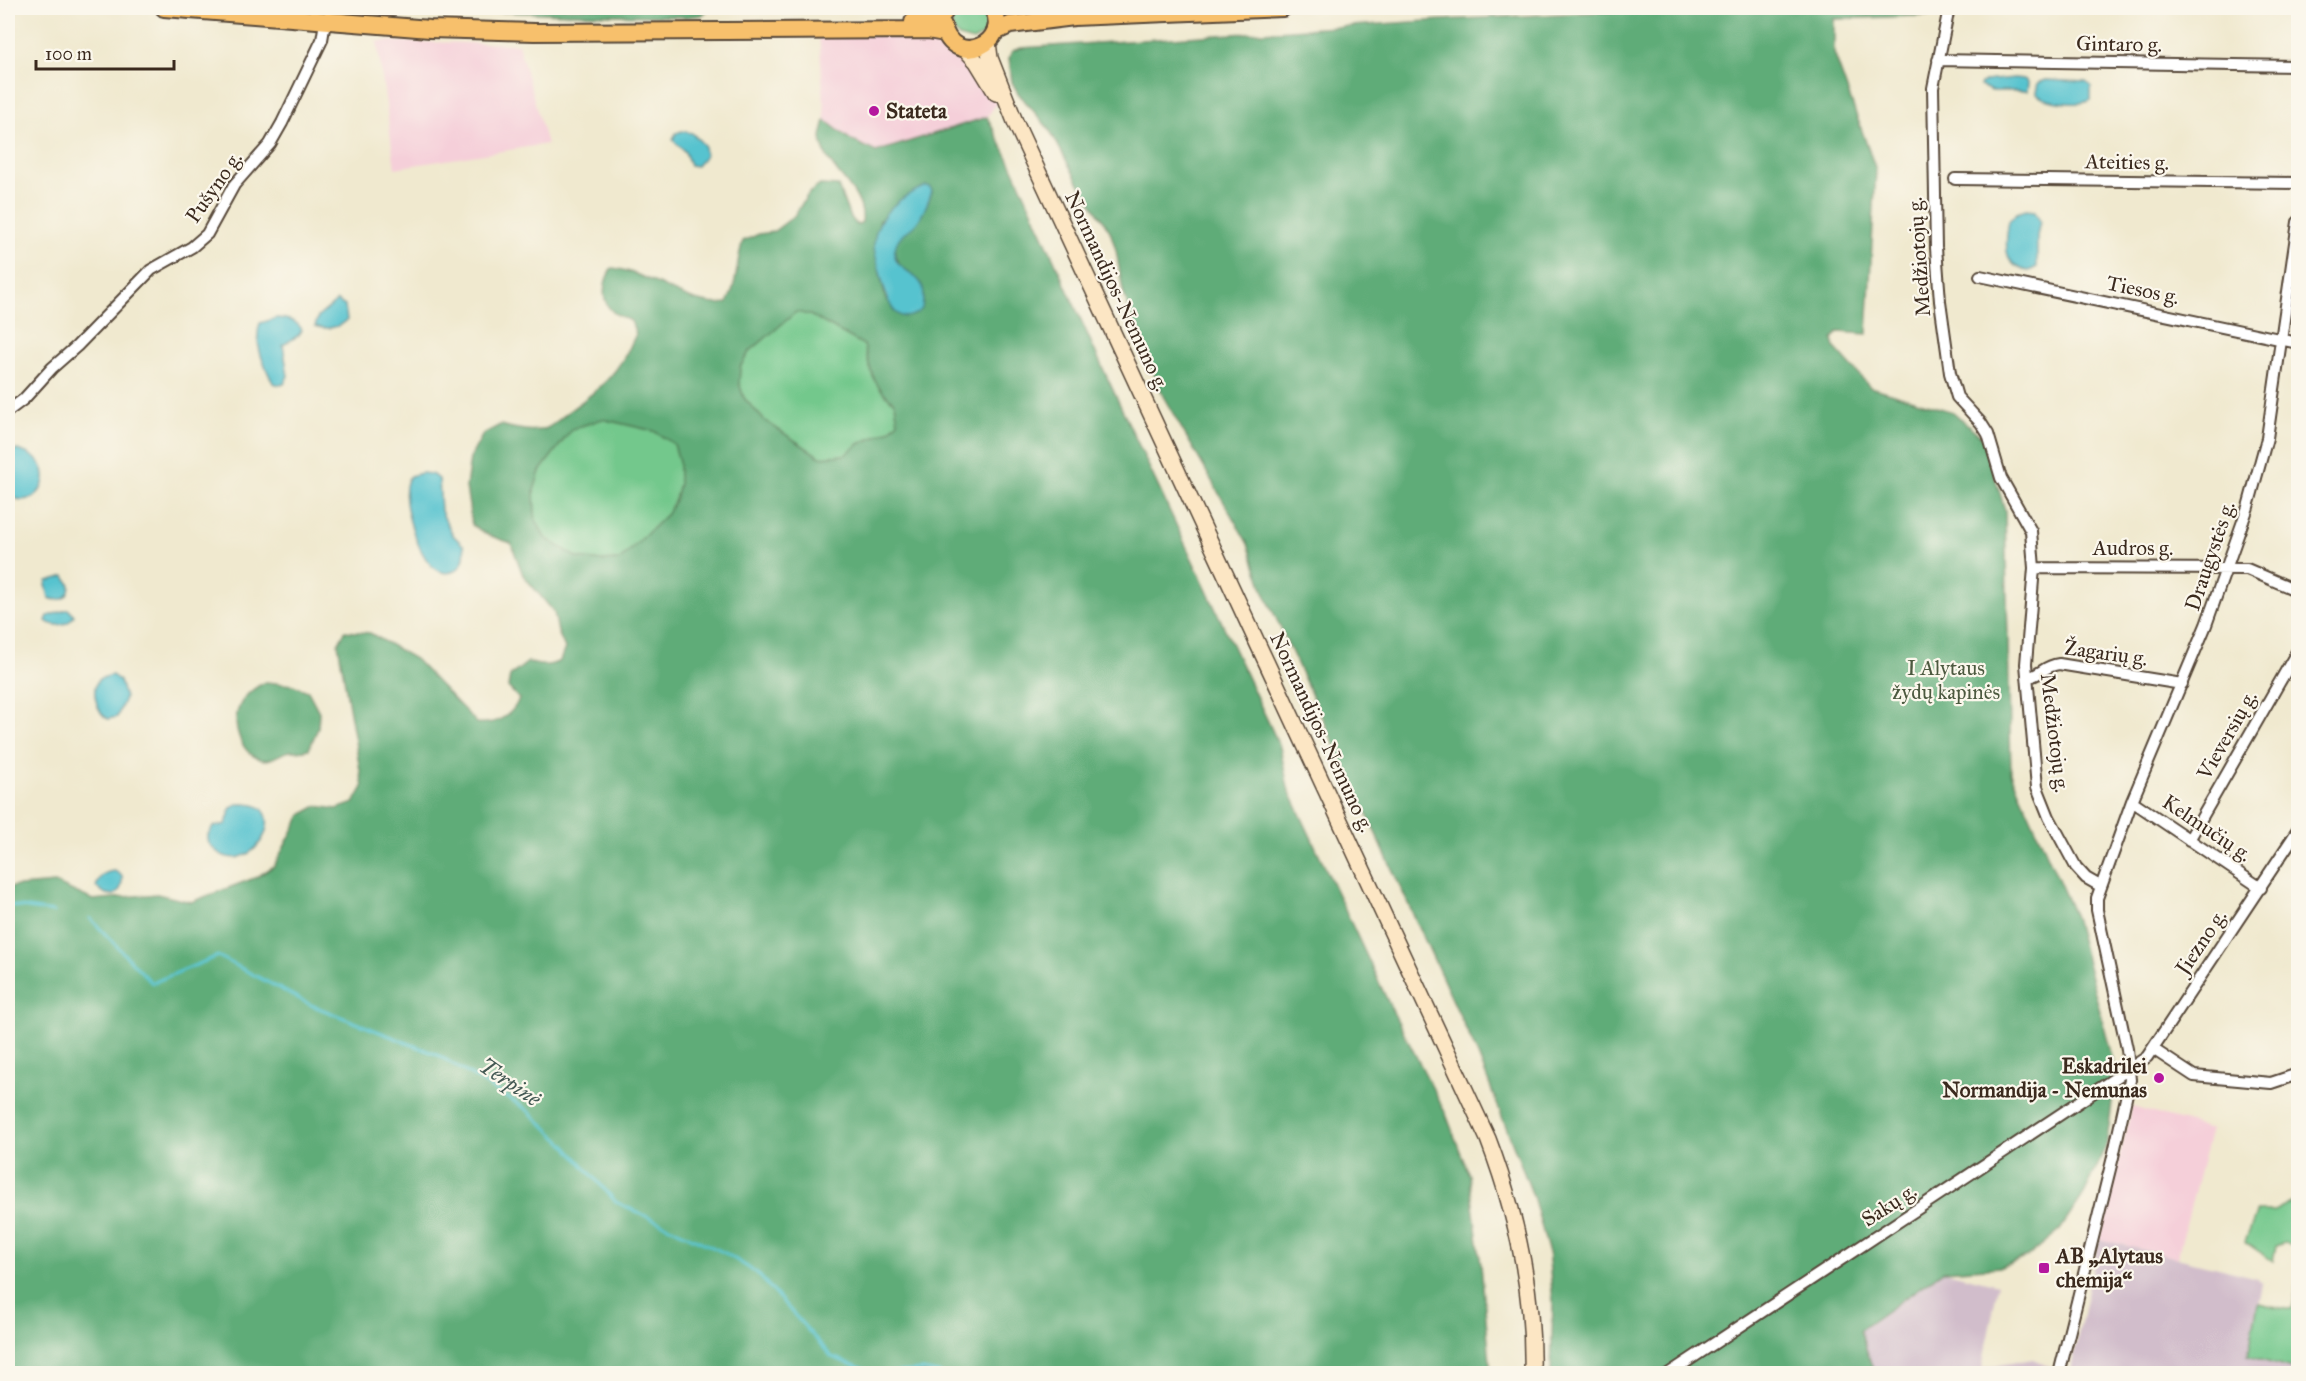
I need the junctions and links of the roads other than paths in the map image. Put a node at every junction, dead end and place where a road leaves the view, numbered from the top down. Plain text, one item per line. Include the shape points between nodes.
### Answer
1 (164, 8) edge
2 (1282, 8) edge
3 (1949, 8) edge
4 (945, 10) edge
5 (993, 10) edge
6 (1074, 17) junction
7 (325, 22) junction
8 (807, 29) junction
9 (945, 33) junction
10 (991, 37) junction
11 (965, 49) junction
12 (1938, 60) junction
13 (2298, 66) edge
14 (1016, 124) junction
15 (1954, 179) dead end
16 (2298, 183) edge
17 (2298, 222) edge
18 (1980, 276) dead end
19 (2282, 339) junction
20 (2298, 343) edge
21 (8, 411) edge
22 (2034, 568) junction
23 (2227, 568) junction
24 (2298, 591) edge
25 (2298, 650) edge
26 (2028, 677) junction
27 (2182, 684) junction
28 (2132, 801) junction
29 (2298, 830) edge
30 (2189, 840) junction
31 (2100, 886) junction
32 (2261, 888) junction
33 (2153, 1049) junction
34 (2130, 1069) junction
35 (2298, 1074) edge
36 (1532, 1374) edge
37 (1668, 1374) edge
38 (2059, 1374) edge

1 - 7 main road
2 - 6 main road
3 - 12 street, Medžiotojų g.
4 - 8 main road via 928,21
4 - 9 main road
5 - 6 main road via 1010,15
5 - 10 main road via 996,22
6 - 10 main road via 1010,26
7 - 8 main road via 534,32
7 - 21 street, Pušyno g. via 322,40 282,123 270,144 234,185 207,234 151,270
8 - 9 main road
9 - 11 main road
10 - 11 main road via 977,48
10 - 14 main road, Normandijos-Nemuno g. via 990,58
11 - 14 main road, Normandijos-Nemuno g.
12 - 13 street, Gintaro g.
12 - 22 street, Medžiotojų g. via 1933,88 1936,248 1950,374 1957,397 1988,434 2001,478 2031,531
14 - 36 main road, Normandijos-Nemuno g. via 1488,1139 1522,1249 1531,1314
15 - 16 street, Ateities g.
17 - 19 street, Draugystės g.
18 - 19 street, Tiesos g.
19 - 20 street, Tiesos g.
19 - 23 street, Draugystės g. via 2267,438
22 - 23 street, Audros g.
22 - 26 street, Medžiotojų g. via 2026,647
23 - 24 street, Audros g. via 2247,569
23 - 27 street, Draugystės g.
25 - 30 street, Vieversių g.
26 - 27 street, Žagarių g. via 2059,664
26 - 31 street, Medžiotojų g. via 2037,787 2076,867
27 - 28 street, Draugystės g.
28 - 30 street, Kelmučių g.
28 - 31 street, Draugystės g.
29 - 32 street, Jiezno g.
30 - 32 street, Kelmučių g.
31 - 34 street via 2097,910
32 - 33 street, Jiezno g.
33 - 34 street, Jiezno g.
33 - 35 street via 2194,1076 2271,1083
34 - 37 street, Sakų g.
34 - 38 street via 2116,1146

